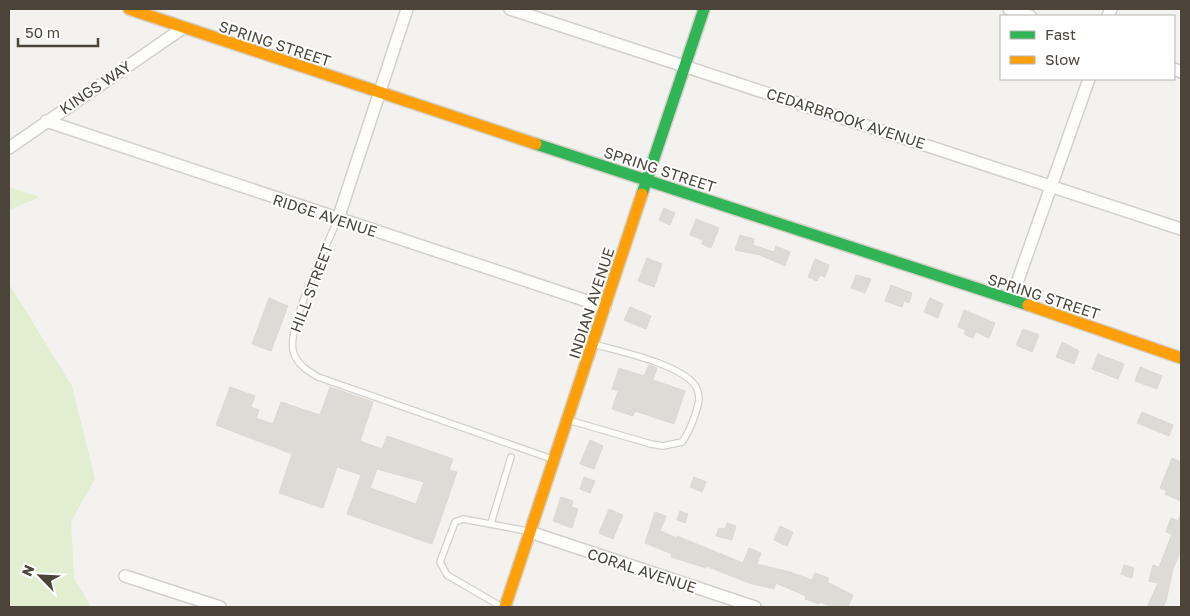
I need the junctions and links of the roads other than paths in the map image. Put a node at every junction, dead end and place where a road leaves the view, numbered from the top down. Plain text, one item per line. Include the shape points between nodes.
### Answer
1 (129, 9) edge
2 (408, 9) edge
3 (510, 9) edge
4 (704, 9) edge
5 (1009, 9) edge
6 (1027, 15) edge
7 (183, 28) junction
8 (685, 66) junction
9 (1089, 80) edge
10 (380, 93) junction
11 (46, 121) junction
12 (9, 148) edge
13 (647, 180) junction
14 (1051, 187) junction
15 (338, 219) junction
16 (1181, 229) edge
17 (1011, 300) junction
18 (605, 307) junction
19 (593, 344) junction
20 (1181, 358) edge
21 (568, 420) junction
22 (511, 456) dead end
23 (554, 460) junction
24 (491, 523) junction
25 (530, 532) junction
26 (125, 576) dead end
27 (220, 607) edge
28 (503, 607) edge
29 (755, 607) edge

1 - 7 street, SPRING STREET
2 - 10 street, HILL STREET
3 - 8 street, CEDARBROOK AVENUE
4 - 8 street, INDIAN AVENUE
5 - 6 street
7 - 10 street, SPRING STREET
7 - 11 street, KINGS WAY
8 - 13 street, INDIAN AVENUE
8 - 14 street, CEDARBROOK AVENUE
9 - 14 street
10 - 13 street, SPRING STREET
10 - 15 street, HILL STREET
11 - 12 street, KINGS WAY
11 - 15 street, RIDGE AVENUE
13 - 17 street, SPRING STREET
13 - 18 street, INDIAN AVENUE
14 - 16 street, CEDARBROOK AVENUE
14 - 17 street
15 - 18 street, RIDGE AVENUE
15 - 23 lane, HILL STREET via 292,332 293,353 298,362 318,377
17 - 20 street, SPRING STREET
18 - 19 street, INDIAN AVENUE
19 - 21 street, INDIAN AVENUE
19 - 21 lane via 660,364 689,378 700,398 694,417 682,442 663,446
21 - 23 street, INDIAN AVENUE
22 - 24 lane
23 - 25 street, INDIAN AVENUE
24 - 25 lane
24 - 28 lane via 463,519 455,522 440,562 447,575
25 - 28 street, INDIAN AVENUE
25 - 29 street, CORAL AVENUE
26 - 27 street

